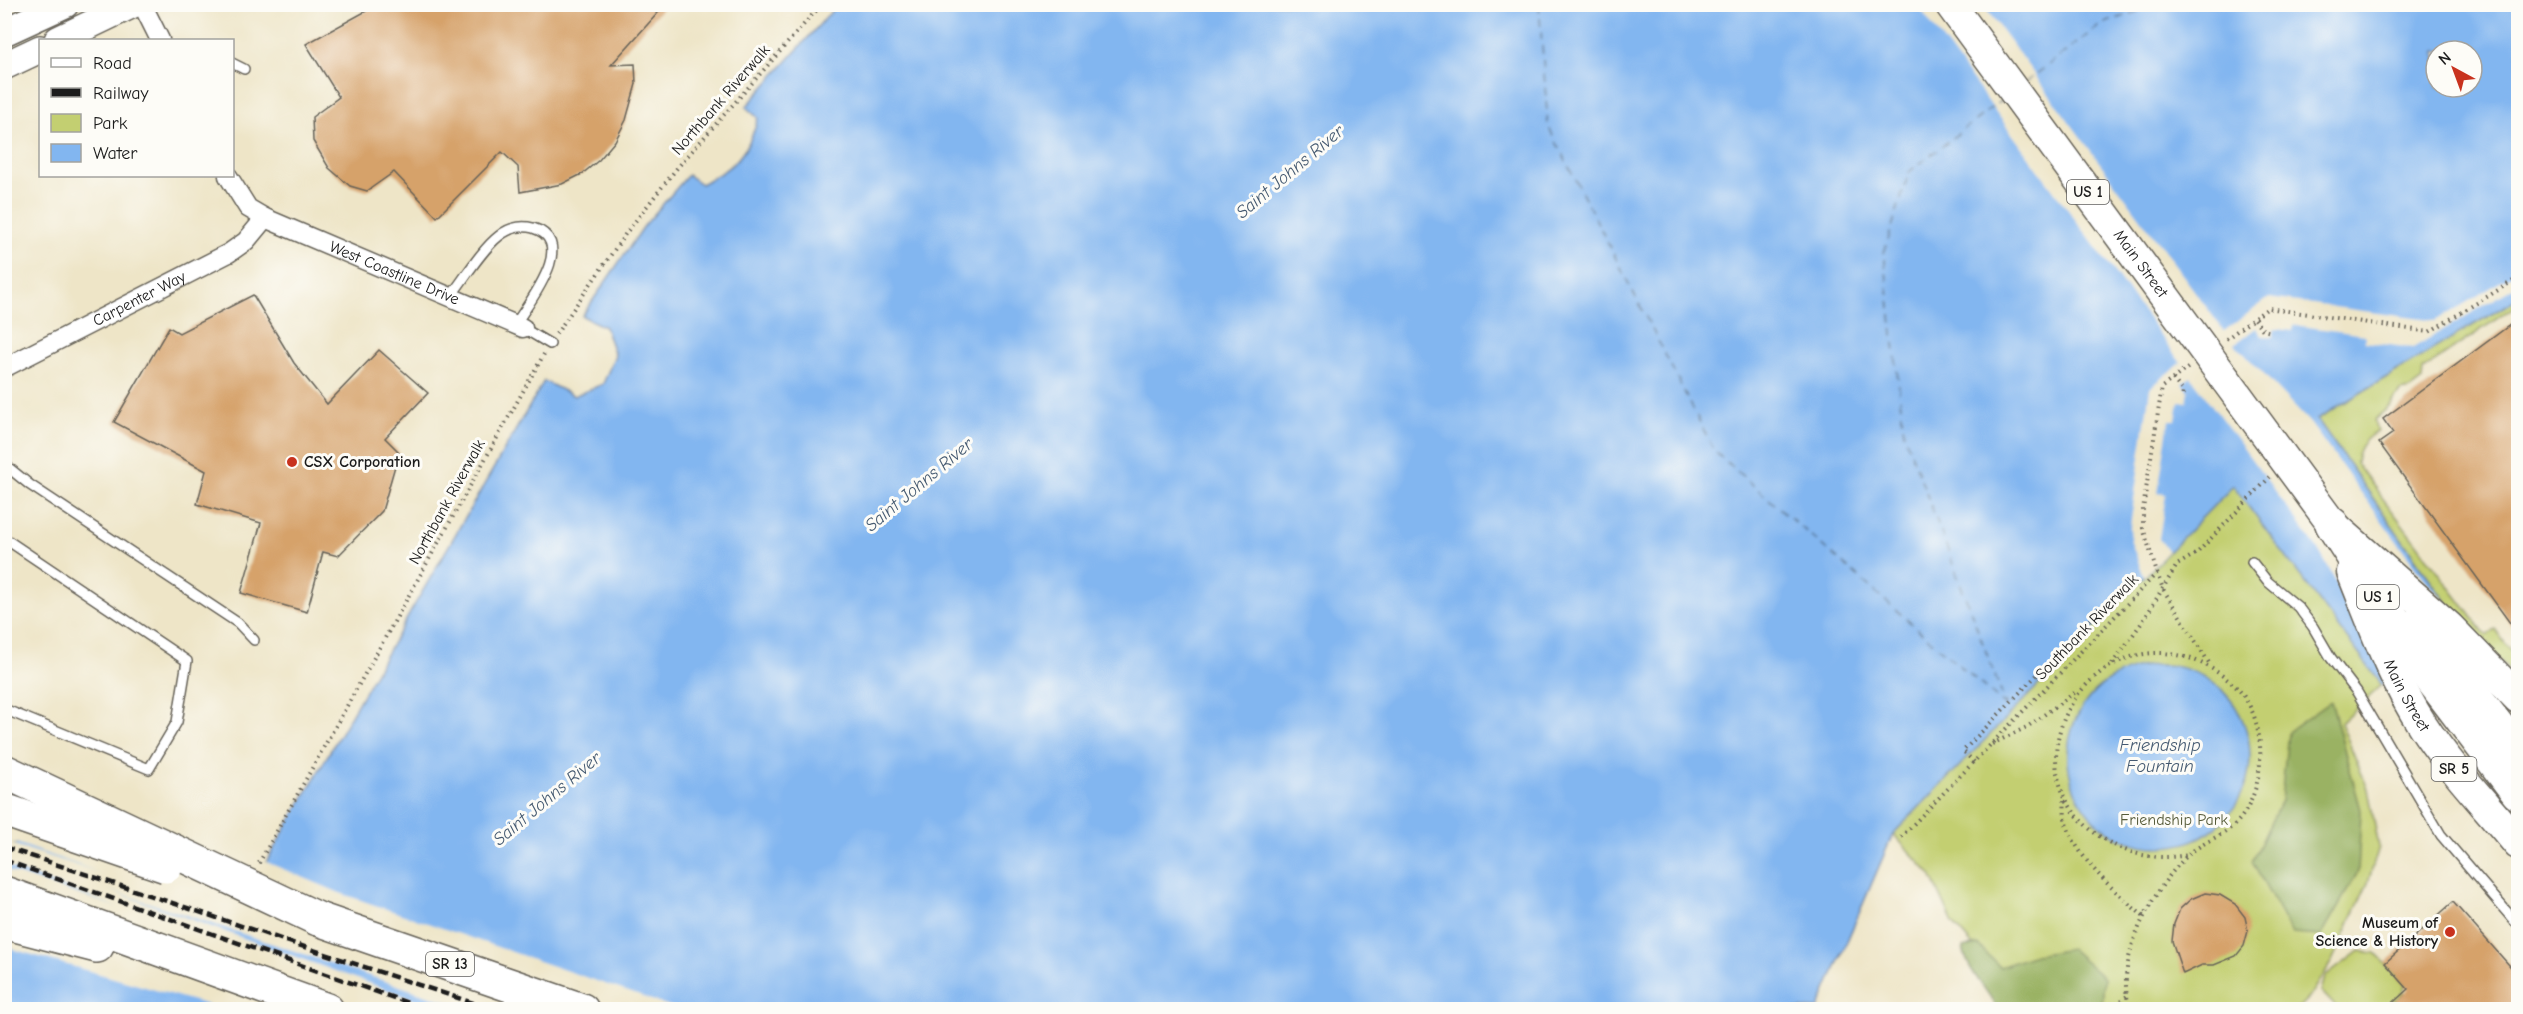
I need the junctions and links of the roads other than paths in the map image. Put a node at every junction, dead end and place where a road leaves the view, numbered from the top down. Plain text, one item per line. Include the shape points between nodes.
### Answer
1 (65, 4) edge
2 (133, 4) edge
3 (142, 4) edge
4 (1950, 4) edge
5 (4, 32) edge
6 (60, 39) edge
7 (160, 39) edge
8 (39, 49) edge
9 (234, 64) edge
10 (4, 66) edge
11 (244, 69) dead end
12 (229, 177) edge
13 (265, 218) junction
14 (450, 297) junction
15 (519, 326) junction
16 (550, 344) road end
17 (4, 368) edge
18 (4, 464) edge
19 (2332, 525) junction
20 (4, 538) edge
21 (2252, 562) dead end
22 (254, 640) dead end
23 (2432, 662) junction
24 (2518, 698) edge
25 (4, 709) edge
26 (2518, 752) edge
27 (4, 771) edge
28 (2518, 793) edge
29 (4, 810) edge
30 (2518, 844) edge
31 (4, 893) edge
32 (318, 919) junction
33 (4, 922) edge
34 (2518, 925) edge
35 (287, 996) junction
36 (327, 1010) edge
37 (582, 1010) edge

1 - 5 street
2 - 6 street
3 - 7 street
4 - 19 main road, Main Street / US 1, bridge
8 - 10 street
9 - 11 lane
12 - 13 street, West Coastline Drive via 248,208
13 - 14 street, West Coastline Drive
13 - 17 street, Carpenter Way via 246,241 229,253
14 - 15 street, West Coastline Drive
14 - 15 lane via 497,237 523,226 536,229 554,252 550,268
15 - 16 lane
18 - 22 lane via 238,623
19 - 23 highway, US 1
19 - 23 main road, Main Street / SR 5
20 - 25 lane via 187,661 177,722 149,769
21 - 34 lane via 2313,627 2357,692 2441,835
23 - 24 main road, Main Street / SR 5
23 - 26 highway, US 1
23 - 28 highway, US 1
23 - 30 main road, Main Street / SR 5 via 2424,728
27 - 32 highway, bridge
29 - 32 highway, bridge
31 - 35 highway
32 - 37 highway, SR 13
33 - 35 highway
35 - 36 highway

